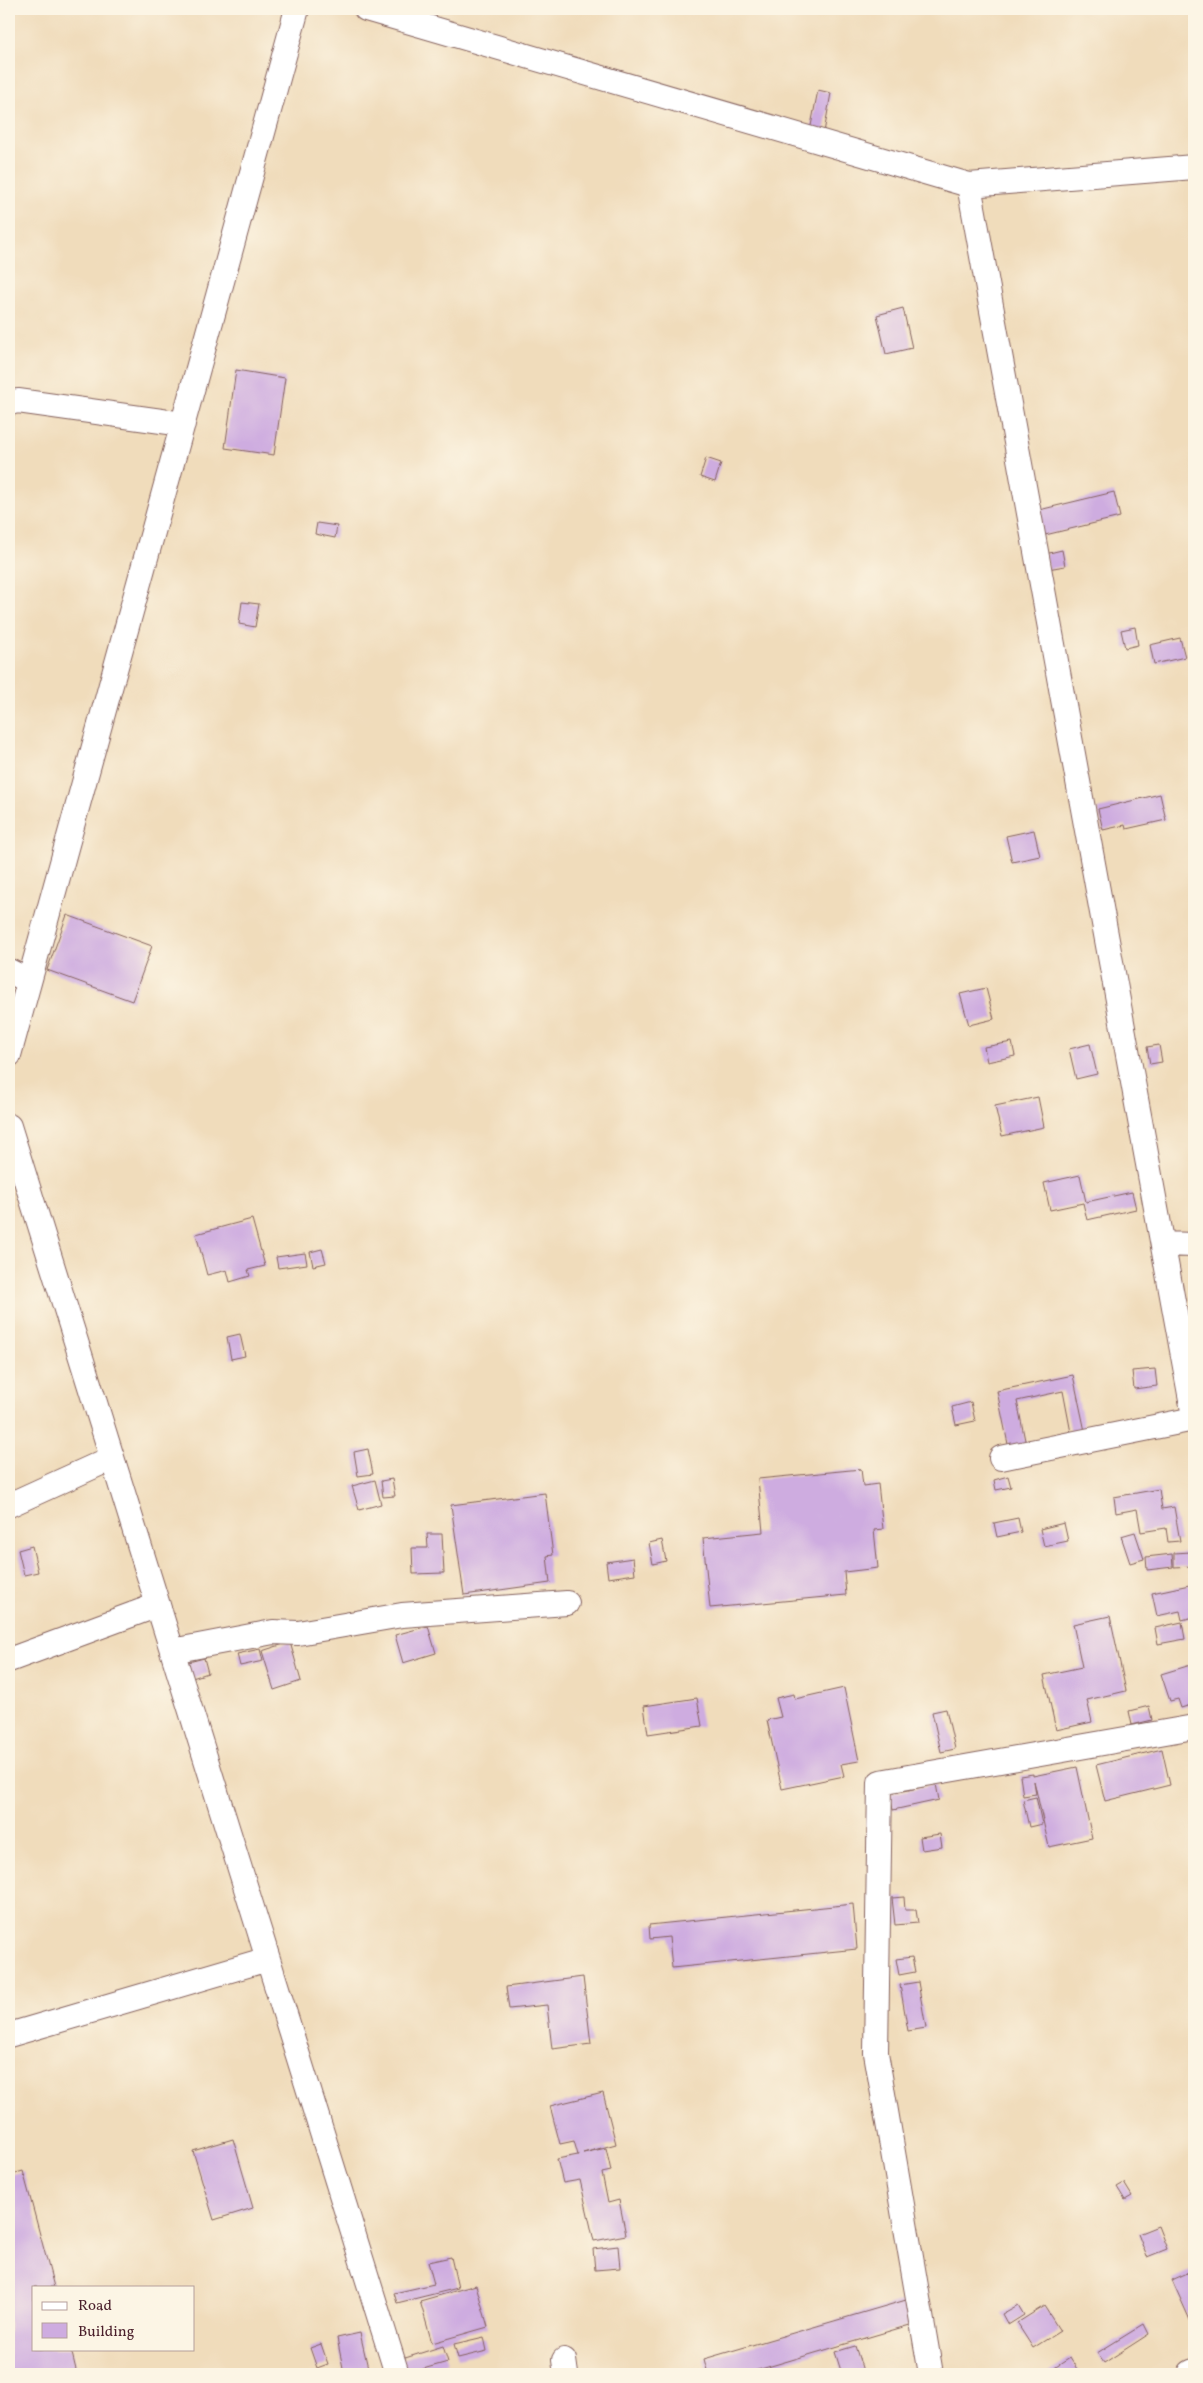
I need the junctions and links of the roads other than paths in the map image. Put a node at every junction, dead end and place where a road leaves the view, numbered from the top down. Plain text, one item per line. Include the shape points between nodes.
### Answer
1 (297, 9) edge
2 (366, 9) edge
3 (434, 18) edge
4 (1194, 167) edge
5 (969, 185) junction
6 (9, 403) edge
7 (183, 424) junction
8 (19, 976) edge
9 (9, 1055) edge
10 (9, 1126) edge
11 (1163, 1244) junction
12 (1194, 1245) edge
13 (1194, 1418) edge
14 (112, 1458) junction
15 (1000, 1458) dead end
16 (9, 1505) edge
17 (567, 1603) dead end
18 (158, 1605) junction
19 (172, 1651) junction
20 (9, 1660) edge
21 (1194, 1727) edge
22 (268, 1960) junction
23 (9, 2035) edge
24 (397, 2374) edge
25 (931, 2374) edge

1 - 7 street
2 - 3 street
3 - 5 street
4 - 5 street
5 - 11 street
6 - 7 street via 18,401
7 - 8 street
8 - 9 street
10 - 14 street
11 - 12 street
11 - 13 street
13 - 15 street
14 - 16 street
14 - 18 street
17 - 19 street via 402,1614 298,1633 273,1632
18 - 19 street
18 - 20 street
19 - 22 street
21 - 25 street via 880,1782 876,2053
22 - 23 street
22 - 24 street

